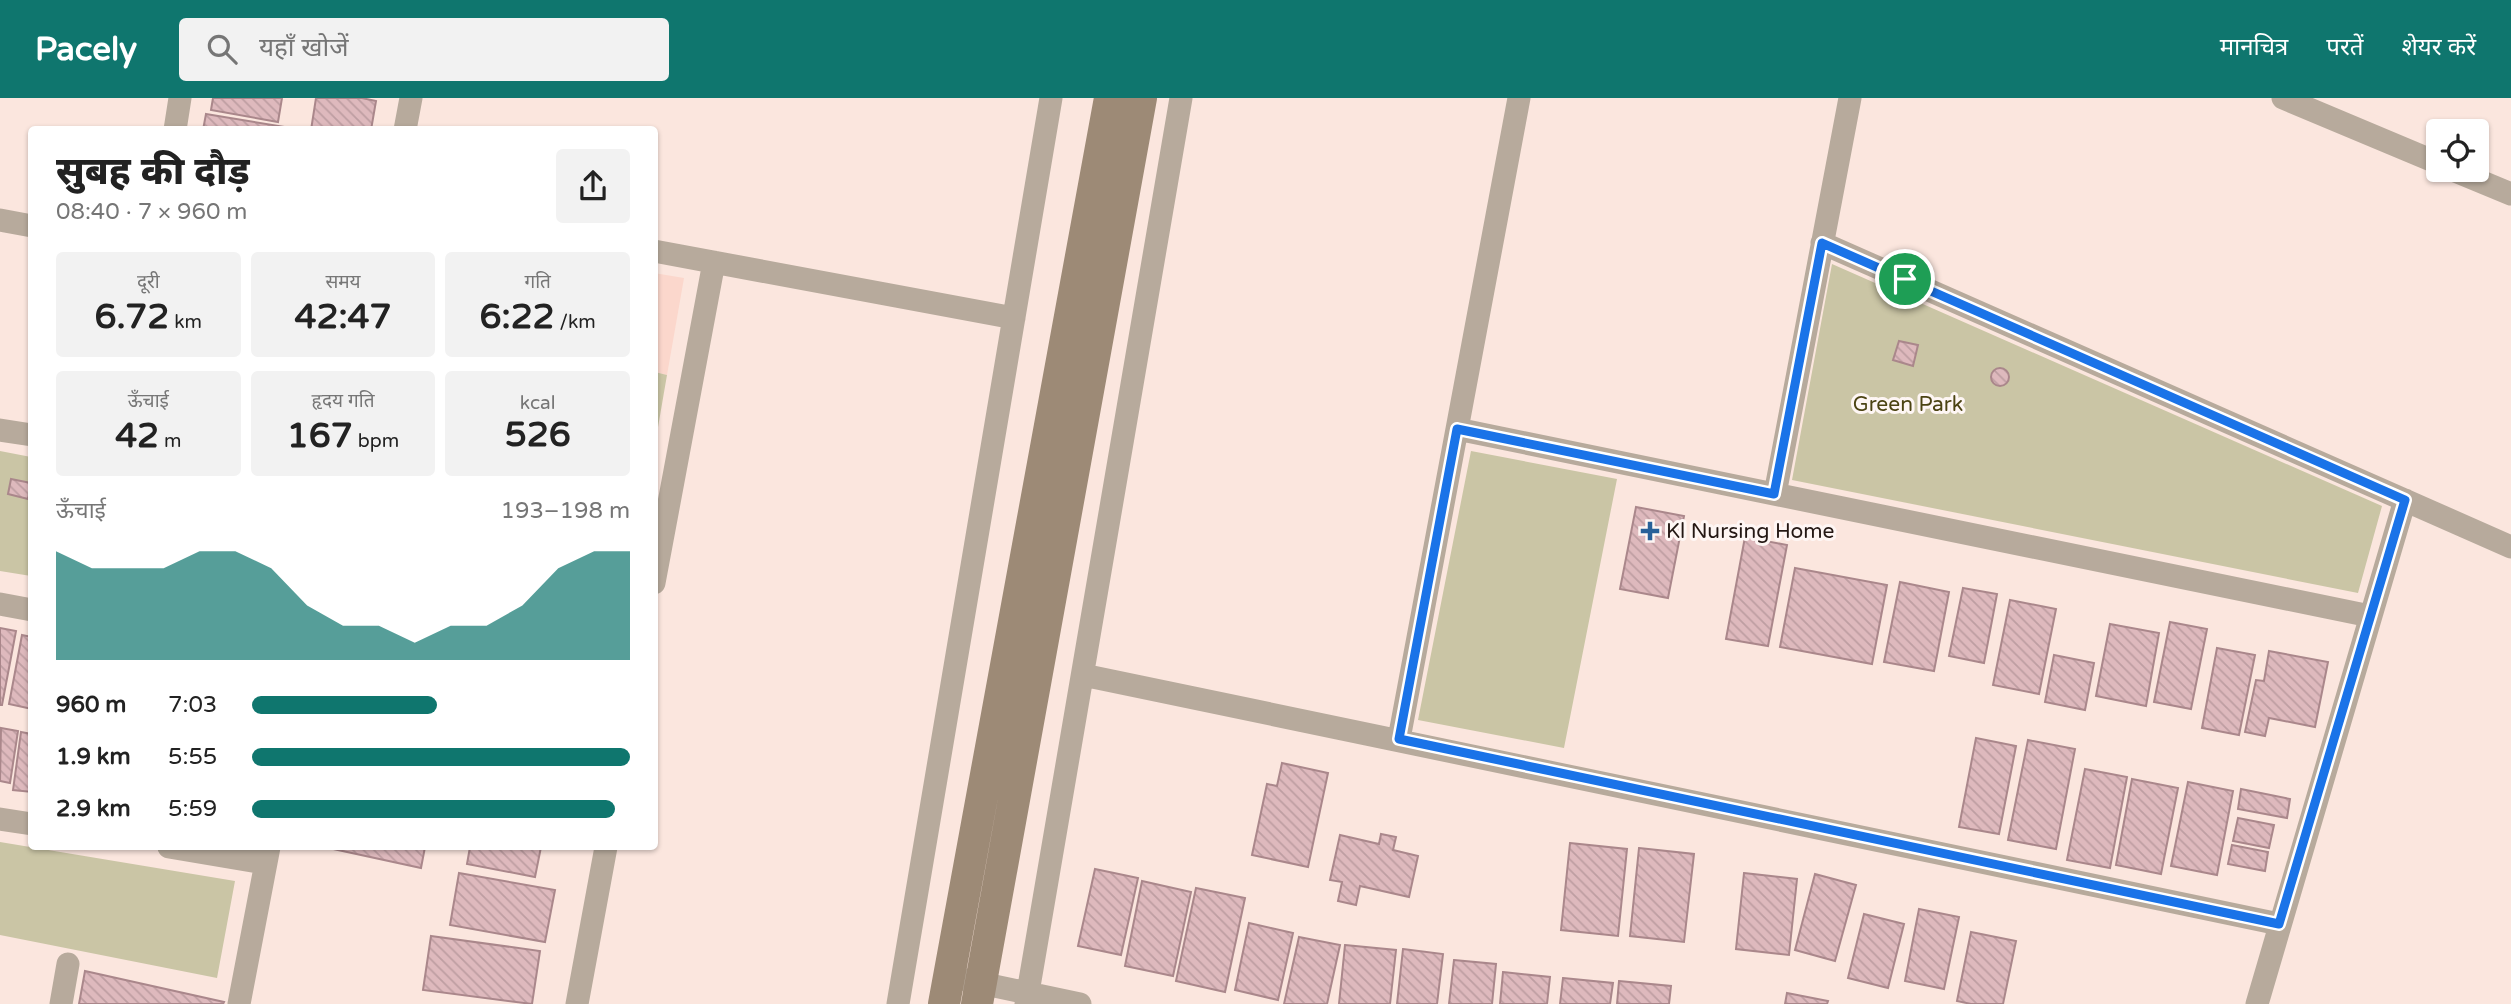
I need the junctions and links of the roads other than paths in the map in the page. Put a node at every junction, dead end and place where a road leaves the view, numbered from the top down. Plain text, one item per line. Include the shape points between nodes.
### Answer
1 (180, 98) edge
2 (411, 98) edge
3 (1051, 98) edge
4 (1110, 98) edge
5 (1141, 98) edge
6 (1181, 98) edge
7 (1519, 98) edge
8 (1850, 98) edge
9 (2283, 98) edge
10 (176, 126) edge
11 (406, 126) edge
12 (2426, 158) edge
13 (2482, 182) edge
14 (2511, 194) edge
15 (0, 220) edge
16 (28, 225) edge
17 (1822, 243) junction
18 (658, 252) edge
19 (713, 262) junction
20 (1014, 318) junction
21 (1457, 429) junction
22 (0, 430) edge
23 (28, 434) edge
24 (1774, 494) junction
25 (2405, 500) junction
26 (2511, 547) edge
27 (658, 561) edge
28 (0, 604) edge
29 (28, 609) edge
30 (2370, 616) junction
31 (1083, 675) junction
32 (1399, 739) junction
33 (0, 819) edge
34 (28, 823) edge
35 (206, 850) edge
36 (605, 850) edge
37 (267, 855) edge
38 (2279, 924) junction
39 (68, 964) dead end
40 (947, 990) edge
41 (979, 994) edge
42 (1027, 999) edge
43 (61, 1004) edge
44 (239, 1004) edge
45 (577, 1004) edge
46 (898, 1004) edge
47 (1080, 1004) edge
48 (2257, 1004) edge

1 - 10 street
2 - 11 street
3 - 20 street
4 - 40 street
5 - 41 street
6 - 31 street
7 - 21 street
8 - 17 street
9 - 12 street
13 - 14 street
15 - 16 street
17 - 24 street
17 - 25 street
18 - 19 street
19 - 20 street
19 - 27 street
20 - 46 street
21 - 24 street
21 - 32 street
22 - 23 street
24 - 30 street
25 - 26 street
25 - 30 street
28 - 29 street
30 - 38 street
31 - 32 street
31 - 42 street
32 - 38 street
33 - 34 street
35 - 37 street
36 - 45 street
37 - 44 street
38 - 48 street
39 - 43 street
40 - 41 street
41 - 42 street
42 - 47 street

